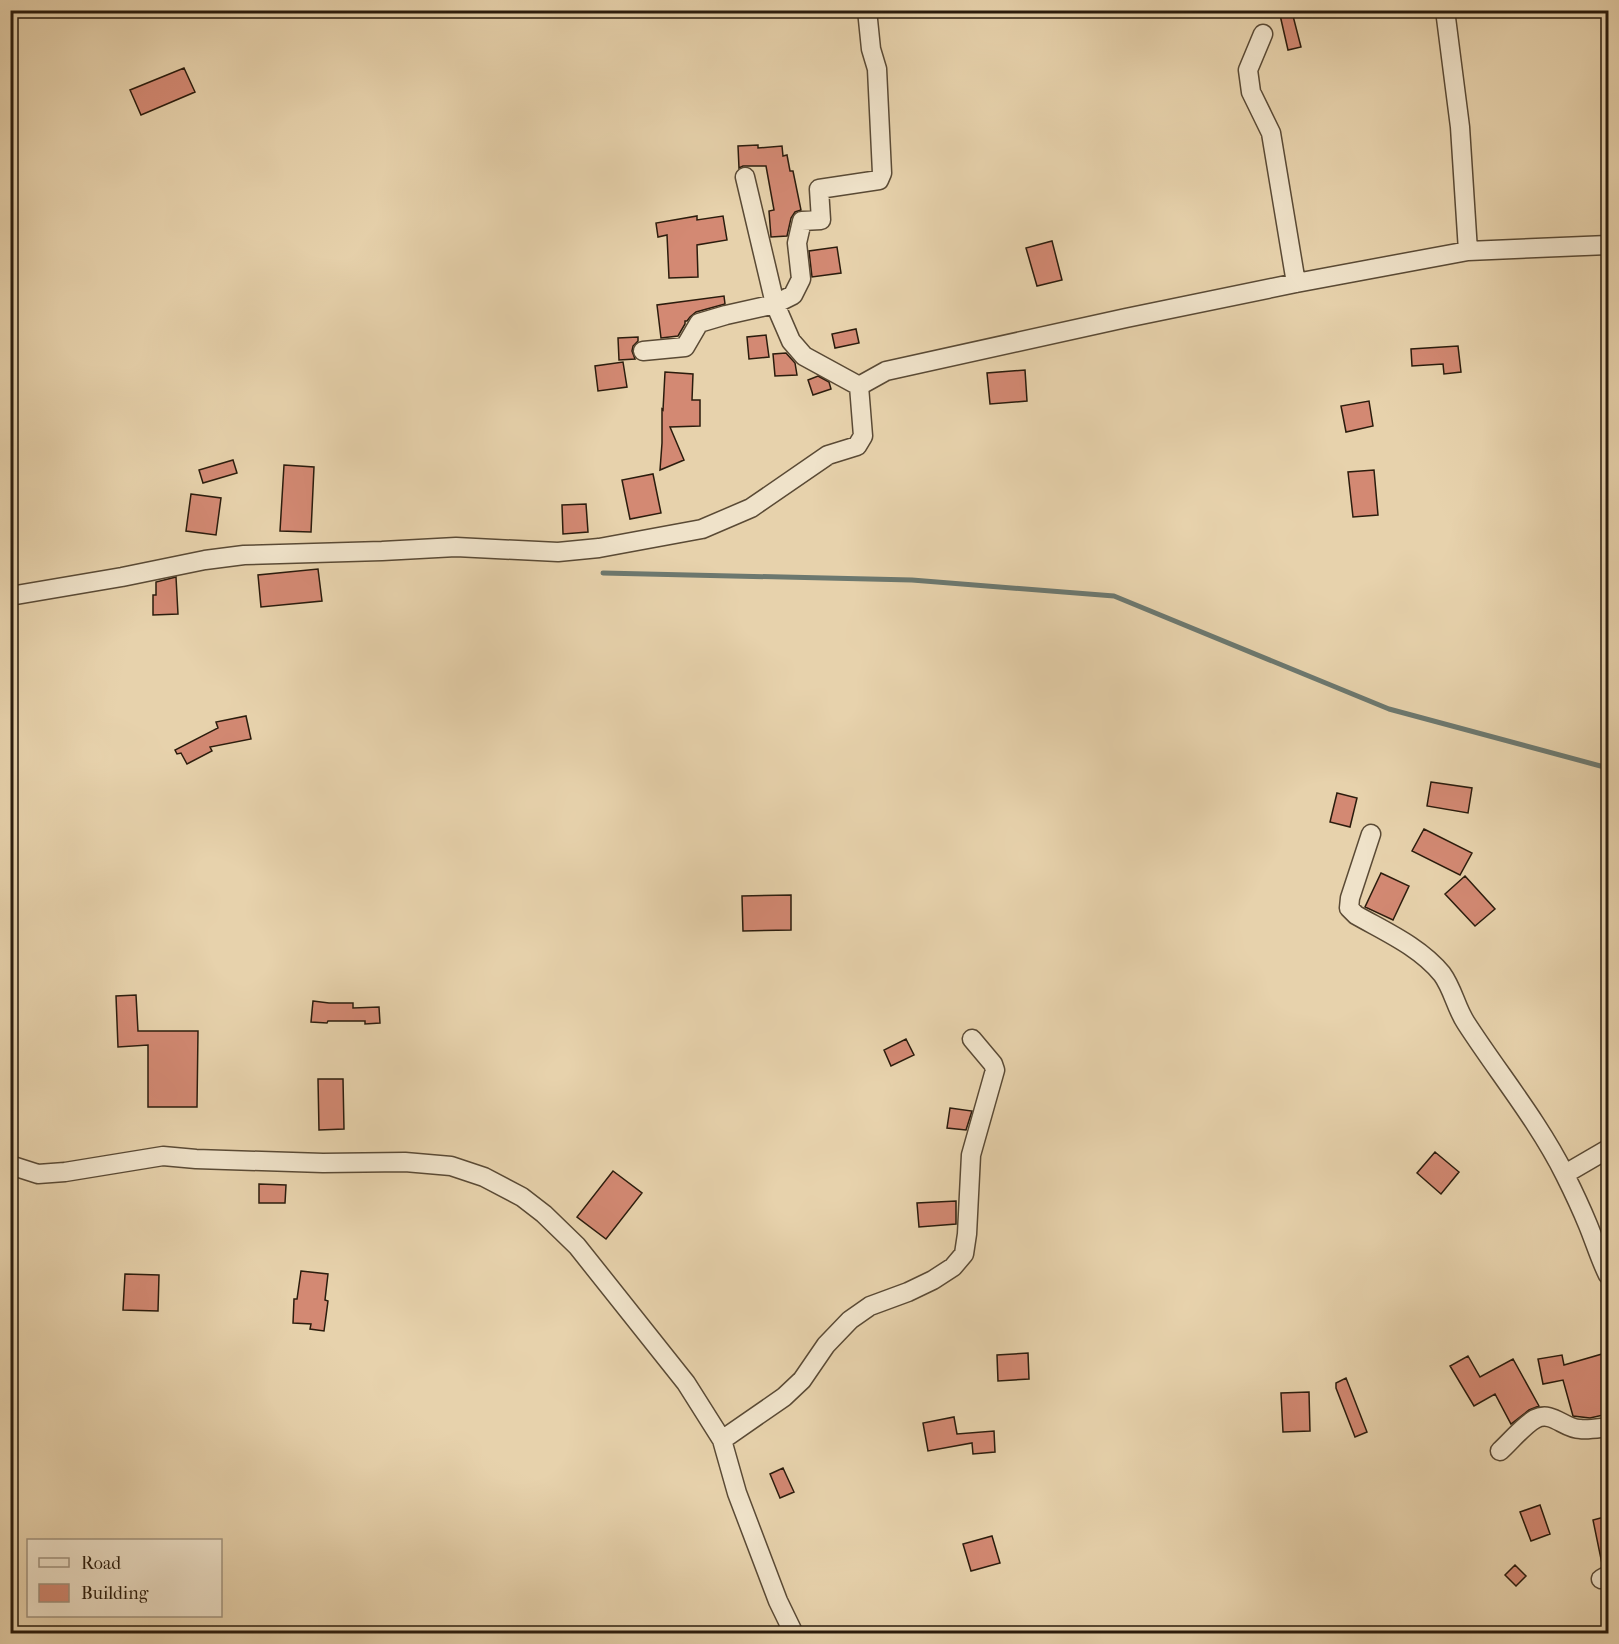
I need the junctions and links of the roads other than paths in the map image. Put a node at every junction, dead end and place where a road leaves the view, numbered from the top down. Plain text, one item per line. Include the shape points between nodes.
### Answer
1 (867, 10) edge
2 (1446, 10) edge
3 (1263, 34) dead end
4 (745, 177) dead end
5 (1608, 245) edge
6 (1468, 252) junction
7 (1296, 283) junction
8 (775, 304) junction
9 (643, 351) dead end
10 (859, 386) junction
11 (10, 592) edge
12 (1371, 834) dead end
13 (972, 1039) dead end
14 (1608, 1149) edge
15 (10, 1165) edge
16 (1565, 1174) junction
17 (1608, 1275) edge
18 (1608, 1427) edge
19 (722, 1440) junction
20 (1500, 1451) dead end
21 (794, 1634) edge

1 - 8 street via 877,69 882,172 879,180 819,189 821,220 802,221 796,243 801,279 794,295
2 - 6 street via 1460,128
3 - 7 street via 1248,70 1251,93 1271,133
4 - 8 street
5 - 6 street
6 - 7 street
7 - 10 street via 886,371
8 - 9 street via 699,323 685,347
8 - 10 street via 791,341 804,356
10 - 11 street via 863,436 857,446 828,455 751,508 702,529 558,552 456,547 244,555 16,595
12 - 16 street via 1349,908 1415,949 1442,974 1463,1019 1531,1116
13 - 19 street via 995,1070 971,1155 964,1254 933,1280 870,1306 850,1320 784,1397
14 - 16 street
15 - 19 street via 38,1174 163,1156 323,1163 405,1162 451,1166 484,1177 522,1197 578,1246 686,1383
16 - 17 street
18 - 20 street via 1581,1430 1551,1417 1541,1417
19 - 21 street via 777,1601

